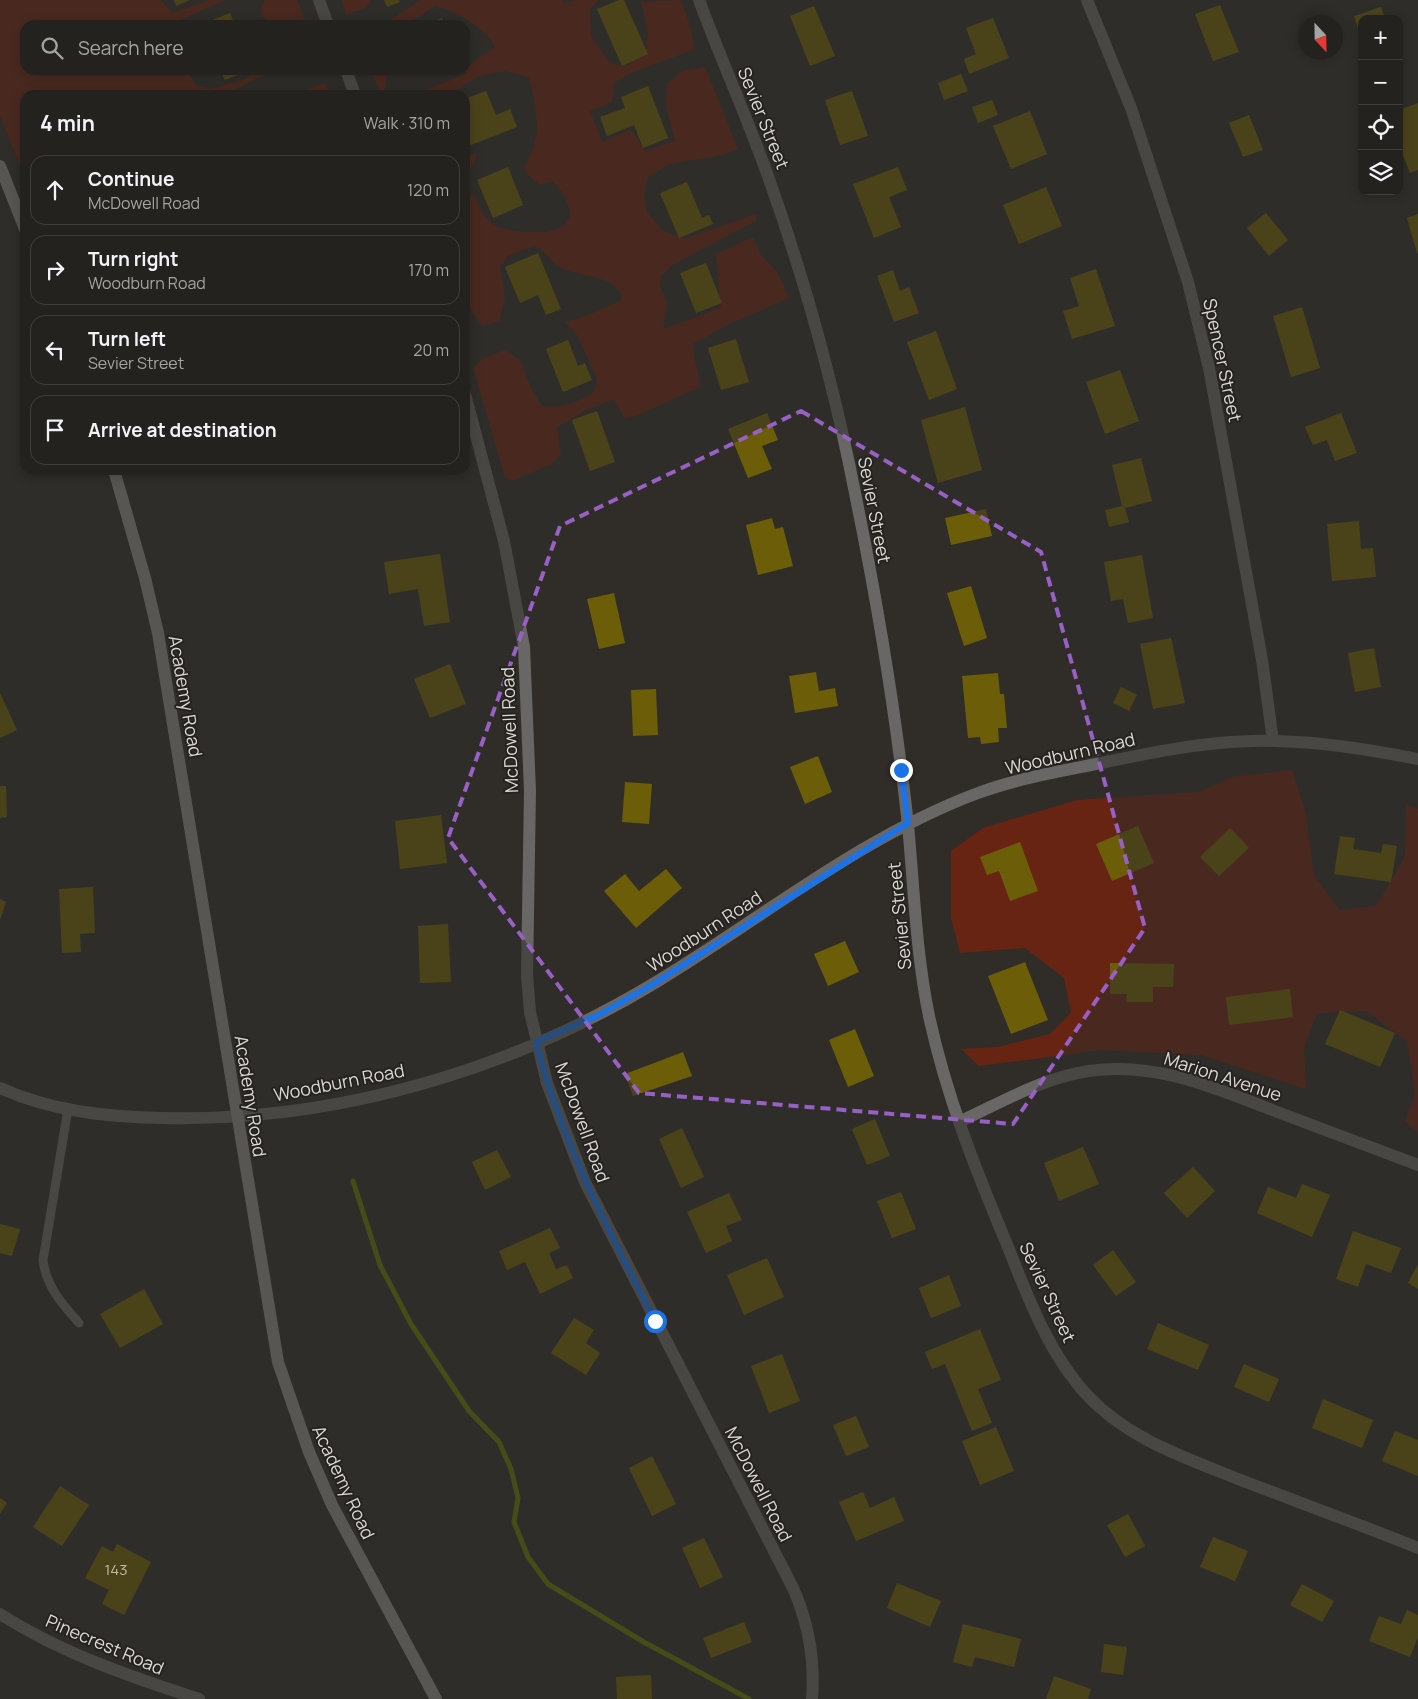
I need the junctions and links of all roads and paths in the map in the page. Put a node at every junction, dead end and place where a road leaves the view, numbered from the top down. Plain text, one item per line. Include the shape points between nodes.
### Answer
1 (319, 0) edge
2 (699, 0) edge
3 (1087, 0) edge
4 (326, 20) edge
5 (348, 75) edge
6 (353, 90) edge
7 (0, 166) edge
8 (20, 216) edge
9 (470, 413) edge
10 (115, 475) edge
11 (1273, 741) junction
12 (1418, 759) edge
13 (908, 823) junction
14 (536, 1042) junction
15 (0, 1088) edge
16 (68, 1109) junction
17 (236, 1118) junction
18 (959, 1122) junction
19 (1418, 1165) edge
20 (79, 1323) dead end
21 (1418, 1548) edge
22 (0, 1614) edge
23 (199, 1699) edge
24 (436, 1699) edge
25 (812, 1699) edge

1 - 4 street
2 - 13 street, Sevier Street via 769,178 812,312 857,499 893,709
3 - 11 street, Spencer Street via 1131,108 1188,282 1214,396 1262,660
5 - 6 street
7 - 8 main road
9 - 14 street, McDowell Road via 504,541 524,647 530,792 527,975
10 - 17 main road, Academy Road via 158,633
11 - 12 street, Woodburn Road via 1367,750
11 - 13 street, Woodburn Road via 1193,747 1032,777 980,792
13 - 14 street, Woodburn Road via 652,985 599,1015
13 - 18 street, Sevier Street via 921,967 941,1066
14 - 17 street, Woodburn Road via 427,1082 301,1110
14 - 25 street, McDowell Road via 550,1092 585,1182 794,1588 803,1610 812,1652
15 - 16 street, Woodburn Road via 25,1099
16 - 17 street, Woodburn Road via 142,1118
16 - 20 lane via 43,1260 44,1275 58,1299
17 - 24 main road, Academy Road via 278,1362 294,1412 332,1504
18 - 19 street, Marion Avenue via 1059,1078 1088,1071 1133,1068 1161,1072 1212,1087
18 - 21 street, Sevier Street via 1018,1273 1056,1353 1071,1376 1109,1416 1161,1448
22 - 23 street, Pinecrest Road via 66,1650

